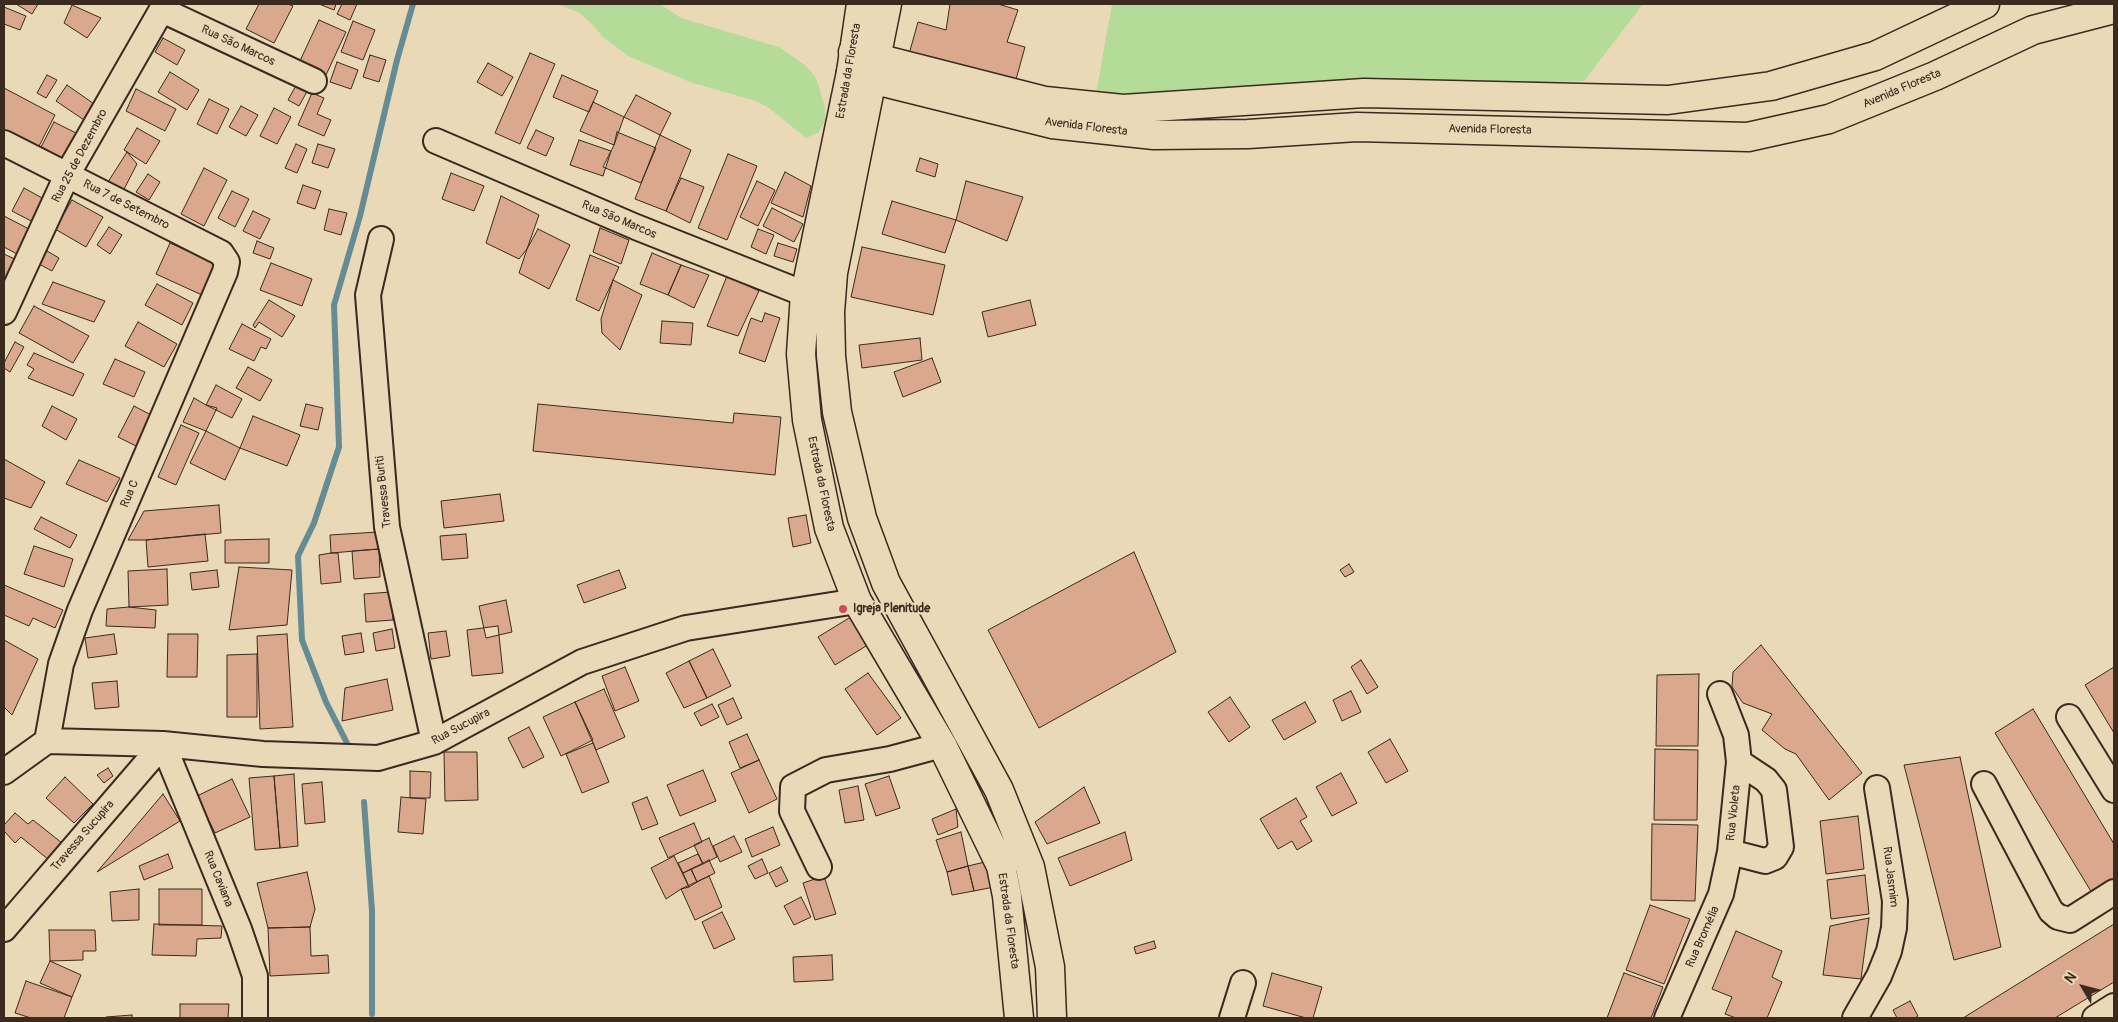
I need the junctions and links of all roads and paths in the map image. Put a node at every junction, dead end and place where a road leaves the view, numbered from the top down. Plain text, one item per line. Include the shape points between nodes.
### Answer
1 (861, 4) edge
2 (887, 4) edge
3 (1985, 4) edge
4 (163, 7) edge
5 (2114, 9) edge
6 (862, 65) junction
7 (314, 81) dead end
8 (436, 141) dead end
9 (4, 143) edge
10 (67, 175) junction
11 (381, 239) dead end
12 (221, 253) joint
13 (805, 294) junction
14 (4, 312) edge
15 (858, 601) junction
16 (1720, 694) dead end
17 (2069, 717) dead end
18 (47, 741) junction
19 (434, 742) junction
20 (163, 744) junction
21 (942, 744) junction
22 (1739, 762) junction
23 (4, 772) edge
24 (1984, 784) dead end
25 (1877, 788) dead end
26 (2114, 790) edge
27 (1730, 852) junction
28 (819, 866) dead end
29 (2114, 892) edge
30 (4, 929) edge
31 (1243, 983) dead end
32 (2114, 1006) edge
33 (255, 1018) edge
34 (1019, 1018) edge
35 (1052, 1018) edge
36 (1232, 1018) edge
37 (1667, 1018) edge
38 (1855, 1018) edge
39 (2095, 1018) edge

1 - 6 street, Estrada da Floresta
2 - 6 street, Estrada da Floresta
3 - 6 street, Avenida Floresta via 1875,56 1771,86 1668,100 1364,93 1123,109 1045,102
4 - 7 street, Rua São Marcos
4 - 10 street, Rua 25 de Dezembro
5 - 6 street, Avenida Floresta via 2033,30 1935,76 1829,119 1748,137 1357,127 1248,134 1154,135 1052,124
6 - 13 street, Estrada da Floresta
6 - 35 street, Estrada da Floresta via 830,312 837,412 862,518 886,583 999,790 1030,866 1050,967
8 - 13 street, Rua São Marcos via 636,227
9 - 10 street, Rua 7 de Setembro
10 - 12 street, Rua 7 de Setembro
10 - 14 street, Rua 25 de Dezembro
11 - 19 street, Travessa Buriti via 368,295 387,527
12 - 18 street, Rua C via 227,262 226,272 80,610 61,664
13 - 15 street, Estrada da Floresta via 801,354 807,420 829,528
15 - 19 street, Rua Sucupira via 686,628 582,662
15 - 21 street, Estrada da Floresta
16 - 22 street, Rua Violeta via 1736,735
17 - 26 street
18 - 20 street, Rua Sucupira
18 - 23 street
19 - 20 street, Rua Sucupira via 378,758 263,754
20 - 30 street, Travessa Sucupira
20 - 33 street, Rua Caviana via 255,976
21 - 28 street via 890,760 826,770 793,787 792,810
21 - 34 street, Estrada da Floresta via 1001,866
22 - 27 street, Rua Violeta
22 - 27 street, Rua Violeta via 1766,780 1774,790 1781,848 1775,857 1765,862
24 - 29 street via 2051,910 2058,917 2070,920
25 - 38 street, Rua Jasmim via 1895,901 1894,928 1879,976
27 - 37 street, Rua Bromélia via 1721,894
31 - 36 street
32 - 39 street

